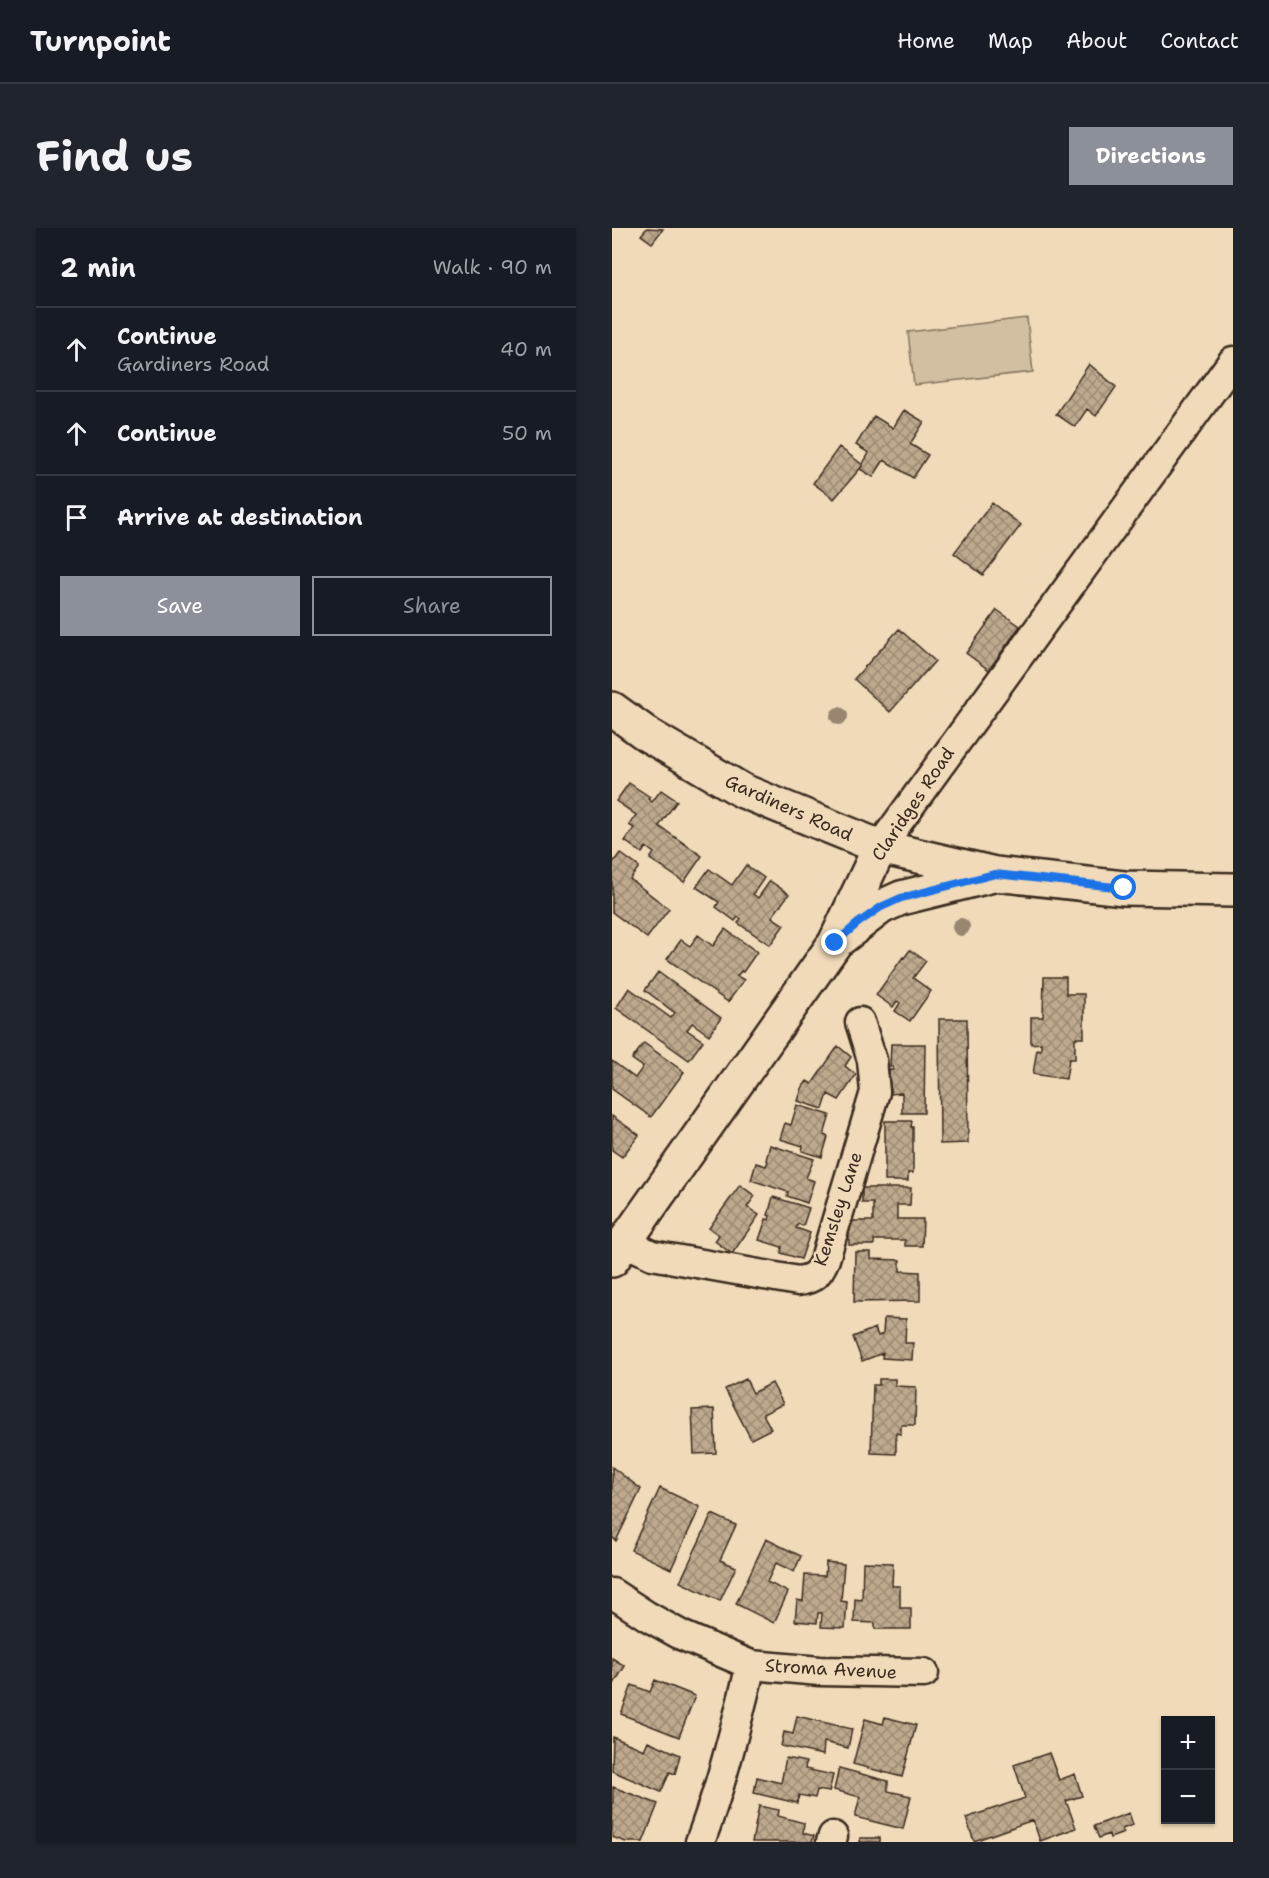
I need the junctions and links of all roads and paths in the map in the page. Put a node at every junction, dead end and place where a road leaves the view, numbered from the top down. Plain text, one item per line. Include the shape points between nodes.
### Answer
1 (1233, 360) edge
2 (612, 709) edge
3 (880, 846) junction
4 (995, 874) junction
5 (1233, 890) edge
6 (835, 943) junction
7 (860, 1022) dead end
8 (618, 1251) edge
9 (612, 1593) edge
10 (751, 1665) junction
11 (924, 1673) dead end
12 (700, 1842) edge

1 - 3 street, Claridges Road
2 - 3 street, Gardiners Road via 743,791
3 - 4 street, Gardiners Road
3 - 6 street, Claridges Road
4 - 5 street, Gardiners Road via 1124,888
4 - 6 street via 901,898 881,907
6 - 8 street, Claridges Road
7 - 8 street, Kemsley Lane via 872,1060 875,1092 825,1259 811,1279 798,1281
9 - 10 street, Stroma Avenue via 681,1635
10 - 11 street, Stroma Avenue
10 - 12 street via 734,1739

